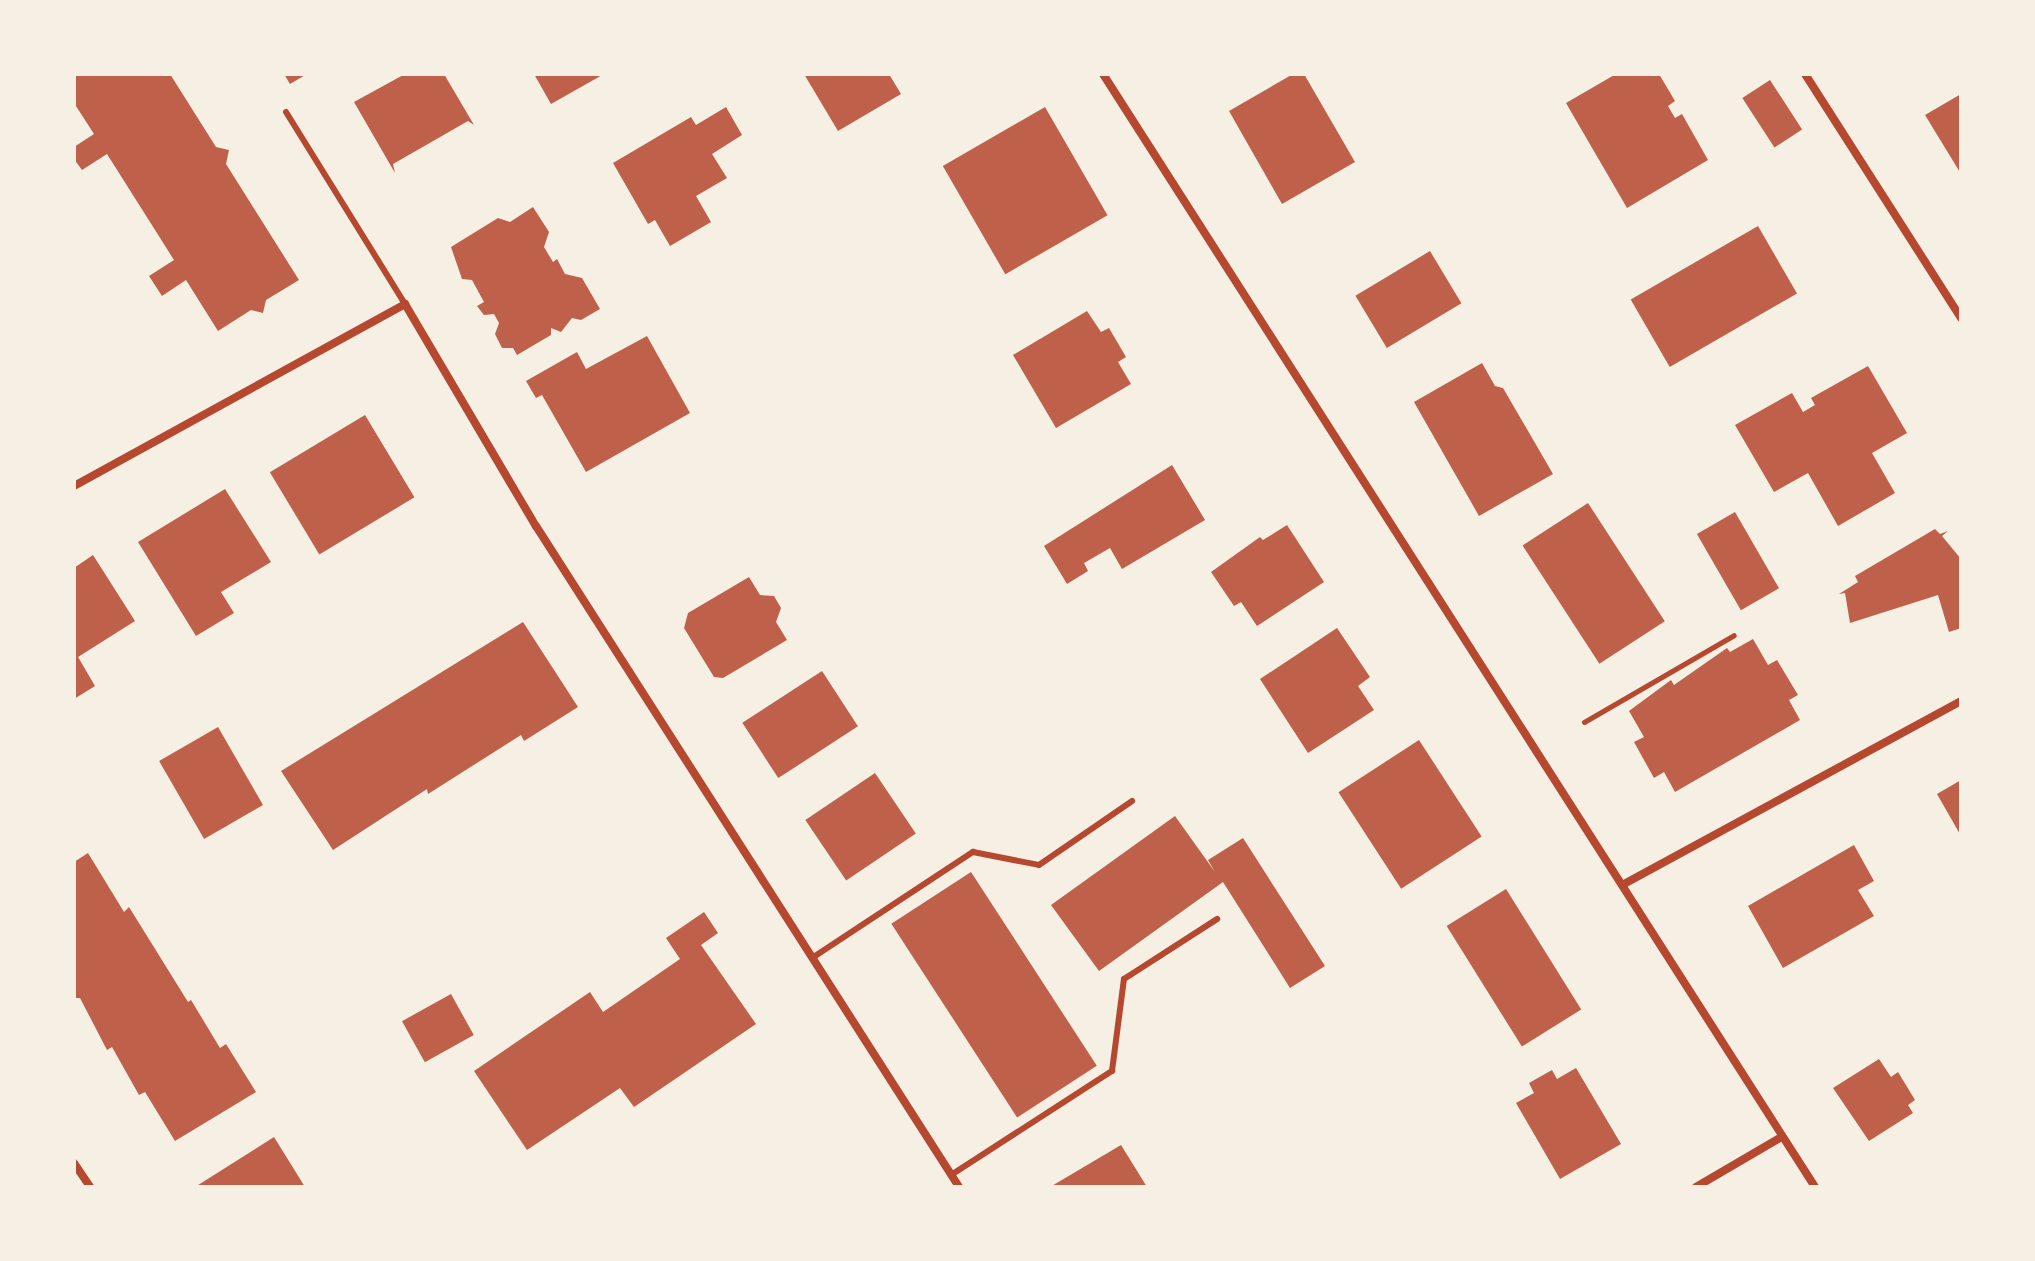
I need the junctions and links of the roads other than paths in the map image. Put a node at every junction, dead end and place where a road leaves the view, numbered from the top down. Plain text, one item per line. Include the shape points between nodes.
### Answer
1 (1103, 74) edge
2 (1805, 74) edge
3 (286, 112) dead end
4 (405, 304) junction
5 (1961, 318) edge
6 (74, 486) edge
7 (1961, 701) edge
8 (1132, 801) dead end
9 (1624, 884) junction
10 (1217, 919) dead end
11 (812, 958) junction
12 (1780, 1138) junction
13 (74, 1163) edge
14 (951, 1175) junction
15 (90, 1187) edge
16 (959, 1187) edge
17 (1696, 1187) edge
18 (1815, 1187) edge

1 - 9 street
2 - 5 street
3 - 4 lane
4 - 6 street
4 - 11 street via 536,526
7 - 9 street
8 - 11 lane via 1039,865 973,852
9 - 12 street
10 - 14 lane via 1124,979 1112,1071
11 - 14 street
12 - 17 street
12 - 18 street
13 - 15 street
14 - 16 street

